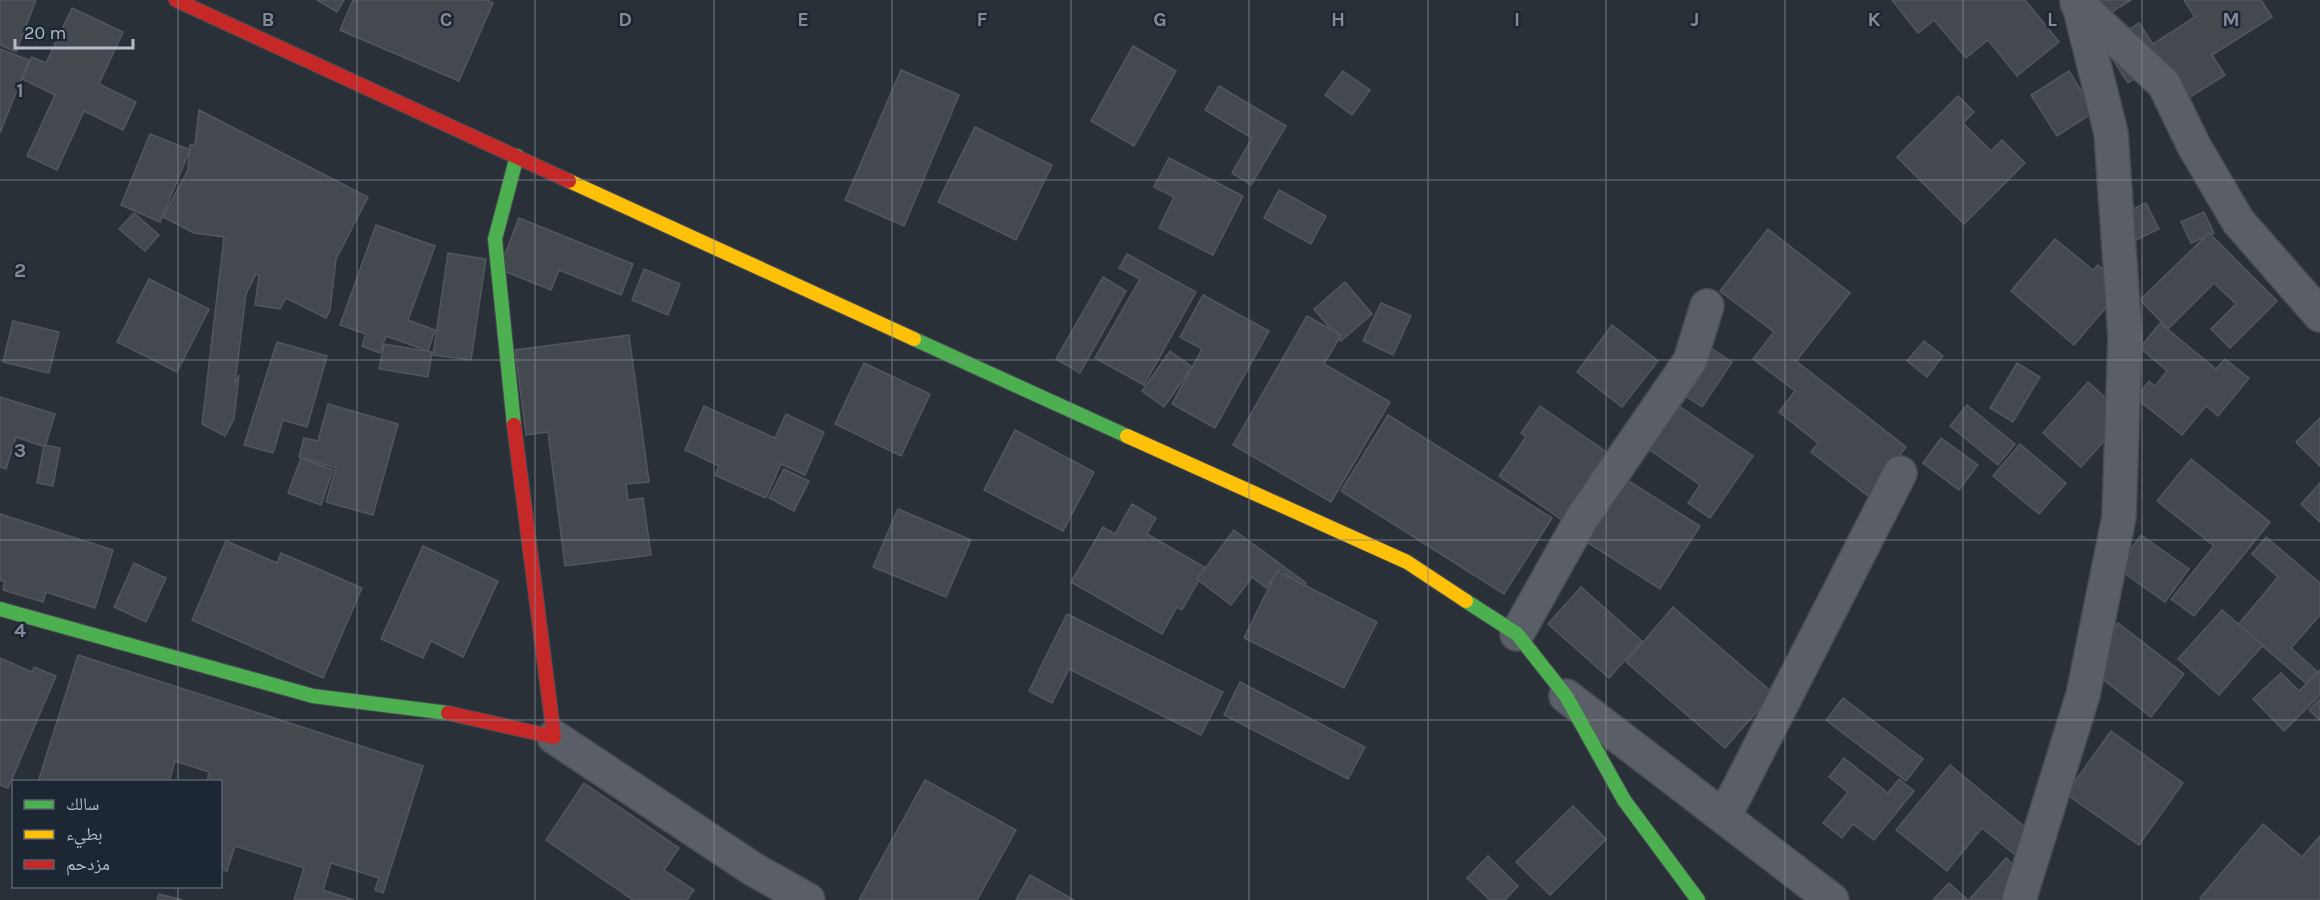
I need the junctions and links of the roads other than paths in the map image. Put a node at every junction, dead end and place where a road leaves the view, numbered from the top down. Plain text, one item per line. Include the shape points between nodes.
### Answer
1 (176, 0) edge
2 (2077, 3) edge
3 (517, 156) junction
4 (1707, 306) dead end
5 (2320, 315) edge
6 (1900, 473) dead end
7 (0, 609) edge
8 (1517, 634) junction
9 (1566, 696) junction
10 (554, 737) junction
11 (1724, 817) junction
12 (807, 900) edge
13 (1698, 900) edge
14 (1832, 900) edge
15 (2019, 900) edge

1 - 3 main road via 230,17
2 - 5 street via 2164,84 2194,146 2238,221
2 - 15 street via 2111,134 2125,336 2119,517 2083,695
3 - 8 main road via 1407,562
3 - 10 main road via 495,239 512,411
4 - 8 street via 1690,361 1582,518
6 - 11 street
7 - 10 main road via 313,696 460,714
8 - 9 main road
9 - 11 street
9 - 13 main road via 1624,800
10 - 12 street via 753,869
11 - 14 street

